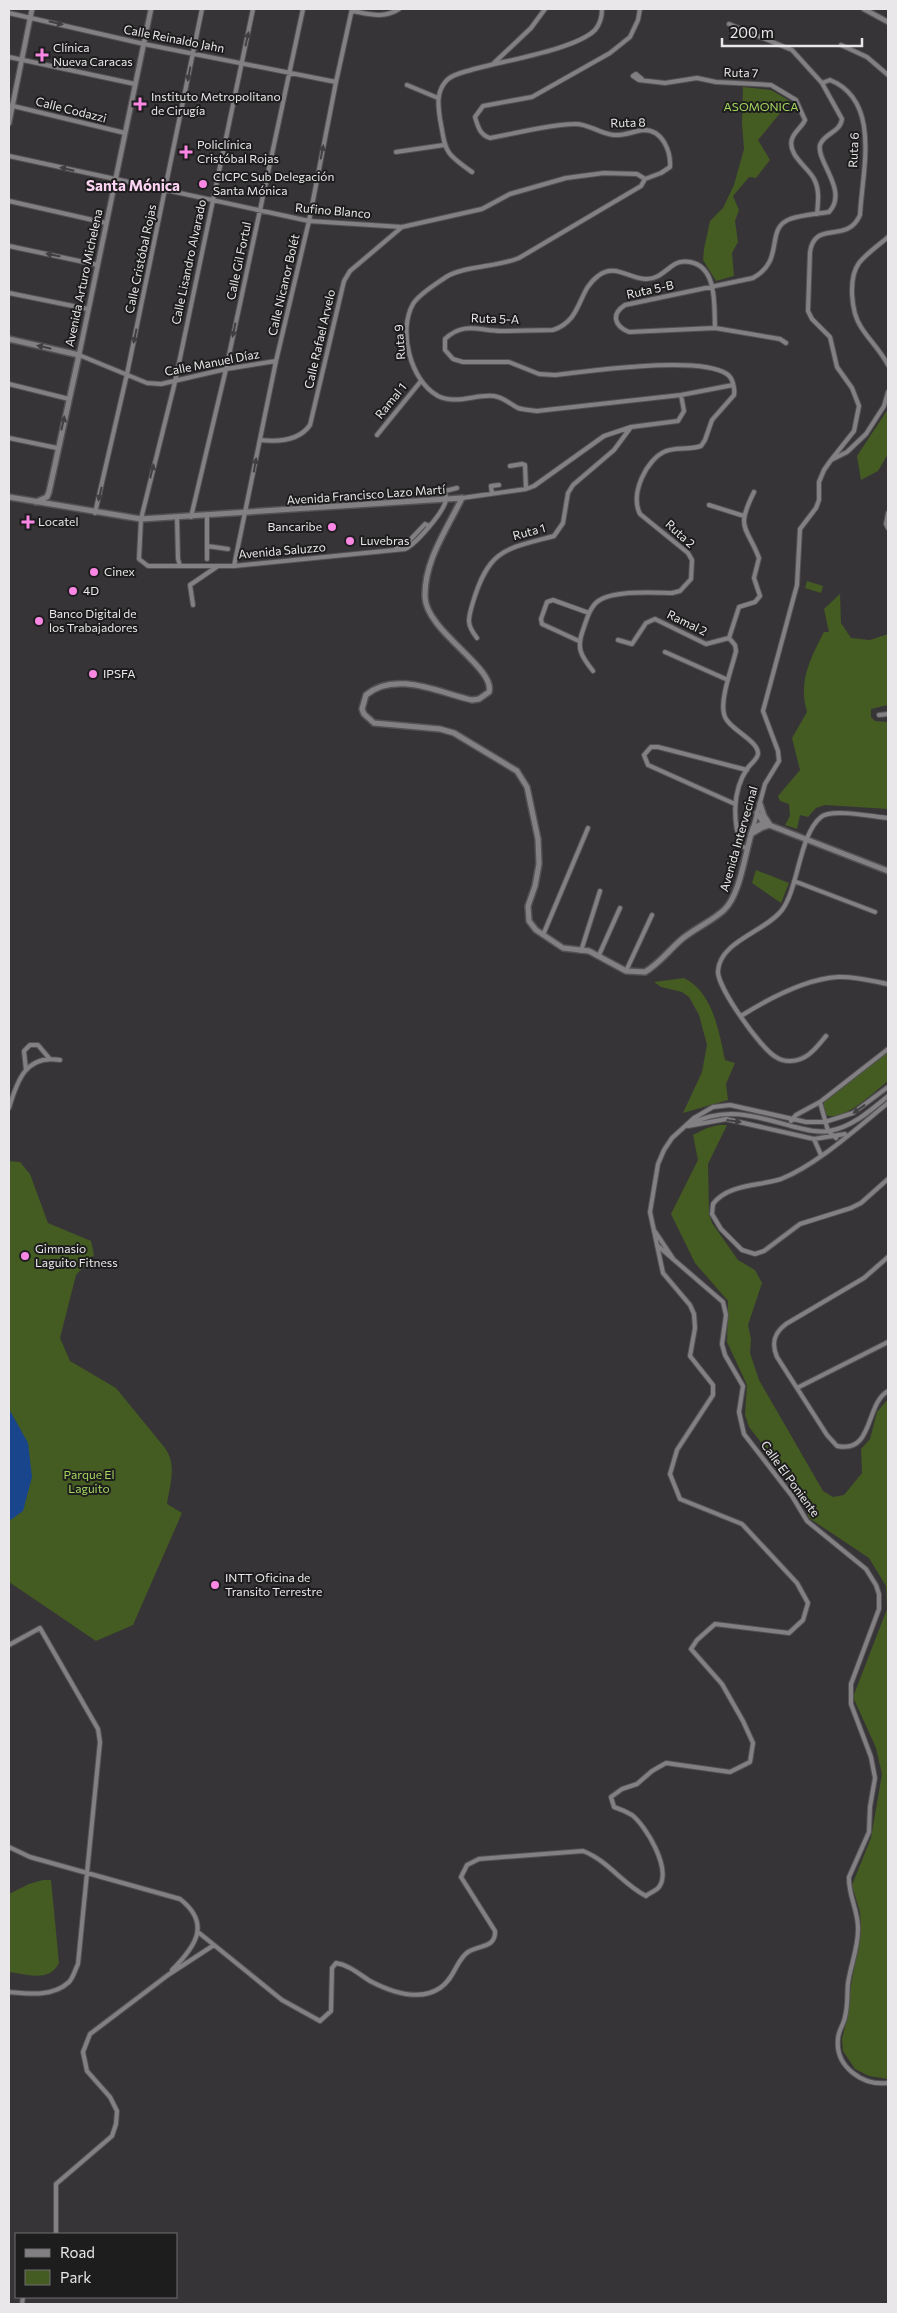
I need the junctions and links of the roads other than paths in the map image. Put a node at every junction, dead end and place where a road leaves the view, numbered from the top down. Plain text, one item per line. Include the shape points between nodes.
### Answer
1 (32, 9) edge
2 (151, 9) edge
3 (202, 9) edge
4 (254, 9) edge
5 (302, 9) edge
6 (400, 9) edge
7 (545, 9) edge
8 (602, 9) edge
9 (640, 9) edge
10 (864, 9) edge
11 (352, 10) edge
12 (9, 13) edge
13 (31, 18) junction
14 (888, 22) edge
15 (730, 24) dead end
16 (144, 44) junction
17 (841, 45) dead end
18 (193, 52) junction
19 (9, 57) edge
20 (22, 59) junction
21 (242, 63) junction
22 (494, 63) junction
23 (289, 72) junction
24 (888, 75) edge
25 (642, 80) dead end
26 (336, 82) junction
27 (822, 83) junction
28 (135, 84) junction
29 (407, 84) dead end
30 (438, 98) junction
31 (11, 105) edge
32 (9, 123) edge
33 (125, 133) junction
34 (444, 145) junction
35 (396, 152) dead end
36 (9, 156) edge
37 (472, 172) dead end
38 (115, 179) junction
39 (645, 180) junction
40 (166, 190) junction
41 (212, 200) junction
42 (9, 201) edge
43 (260, 211) junction
44 (817, 214) junction
45 (309, 221) junction
46 (106, 223) junction
47 (402, 227) junction
48 (888, 237) edge
49 (9, 246) edge
50 (98, 265) junction
51 (712, 287) junction
52 (9, 293) edge
53 (88, 309) junction
54 (715, 328) junction
55 (9, 339) edge
56 (786, 343) dead end
57 (79, 355) junction
58 (276, 361) junction
59 (888, 365) edge
60 (226, 369) junction
61 (127, 374) junction
62 (421, 380) junction
63 (175, 382) junction
64 (9, 384) edge
65 (733, 385) junction
66 (888, 392) edge
67 (681, 395) junction
68 (69, 399) junction
69 (631, 428) junction
70 (377, 435) dead end
71 (9, 438) edge
72 (260, 440) junction
73 (57, 448) junction
74 (831, 460) junction
75 (510, 466) dead end
76 (499, 485) dead end
77 (457, 488) dead end
78 (526, 489) junction
79 (49, 492) junction
80 (754, 492) dead end
81 (492, 494) junction
82 (9, 498) edge
83 (462, 498) junction
84 (446, 500) junction
85 (36, 502) junction
86 (709, 505) dead end
87 (61, 507) junction
88 (95, 513) junction
89 (247, 513) junction
90 (888, 513) edge
91 (207, 516) junction
92 (744, 516) junction
93 (177, 517) junction
94 (191, 517) junction
95 (140, 519) junction
96 (429, 526) junction
97 (888, 528) edge
98 (207, 546) junction
99 (396, 547) dead end
100 (228, 549) dead end
101 (207, 559) dead end
102 (180, 566) junction
103 (218, 566) junction
104 (234, 566) junction
105 (193, 605) dead end
106 (589, 613) junction
107 (477, 638) dead end
108 (729, 638) junction
109 (618, 640) dead end
110 (579, 641) junction
111 (665, 652) dead end
112 (593, 671) dead end
113 (728, 680) junction
114 (888, 714) edge
115 (879, 715) dead end
116 (746, 770) junction
117 (735, 804) junction
118 (760, 804) junction
119 (757, 813) junction
120 (888, 818) edge
121 (764, 823) junction
122 (770, 825) junction
123 (588, 828) dead end
124 (754, 828) junction
125 (751, 835) junction
126 (808, 840) junction
127 (746, 848) junction
128 (888, 871) edge
129 (794, 881) junction
130 (600, 891) dead end
131 (620, 908) dead end
132 (875, 912) dead end
133 (652, 915) dead end
134 (543, 936) junction
135 (581, 951) junction
136 (599, 955) junction
137 (626, 971) junction
138 (888, 984) edge
139 (741, 1016) junction
140 (826, 1036) dead end
141 (888, 1049) edge
142 (49, 1058) junction
143 (60, 1060) dead end
144 (26, 1070) junction
145 (888, 1087) edge
146 (888, 1096) edge
147 (820, 1102) junction
148 (888, 1103) edge
149 (9, 1108) edge
150 (792, 1119) junction
151 (826, 1122) junction
152 (790, 1125) junction
153 (686, 1126) junction
154 (828, 1131) junction
155 (852, 1131) junction
156 (836, 1137) junction
157 (814, 1139) junction
158 (837, 1143) junction
159 (821, 1155) junction
160 (888, 1179) edge
161 (654, 1230) junction
162 (666, 1245) junction
163 (658, 1246) junction
164 (888, 1257) edge
165 (674, 1260) junction
166 (888, 1342) edge
167 (797, 1388) junction
168 (888, 1391) edge
169 (9, 1645) edge
170 (9, 1847) edge
171 (88, 1872) junction
172 (198, 1932) junction
173 (214, 1945) junction
174 (168, 1975) junction
175 (9, 1992) edge
176 (888, 2083) edge
177 (56, 2233) edge

1 - 13 street
2 - 16 street, Avenida Arturo Michelena
3 - 18 street, Calle Cristóbal Rojas
21 -> 4 street, Calle Lisandro Alvarado
5 - 23 street, Calle Gil Fortul
6 - 11 street via 382,16
7 - 22 street via 531,28
8 - 22 street via 602,17 595,29 580,40
9 - 39 street, Ruta 8 via 630,37 610,53 532,96 483,106 475,117 479,130 490,138 575,123 606,134 646,130 665,143 670,167
10 - 14 street
11 - 26 street, Calle Nicanor Bolét
12 - 13 street, Calle Reinaldo Jahn
13 -> 16 street, Calle Reinaldo Jahn
13 - 20 street
15 - 27 street via 792,50
16 - 18 street, Calle Reinaldo Jahn
16 - 28 street, Avenida Arturo Michelena
17 - 24 street via 867,58
18 - 21 street, Calle Reinaldo Jahn
18 -> 40 street, Calle Cristóbal Rojas
19 - 20 street
20 - 28 street
20 - 31 street
21 - 23 street, Calle Reinaldo Jahn
21 - 41 street, Calle Lisandro Alvarado
22 - 30 street via 448,78
23 - 26 street, Calle Reinaldo Jahn
23 - 43 street, Calle Gil Fortul
25 - 44 street, Ruta 7 via 665,84 696,78 771,84 796,100 805,120 792,138 791,145 814,180 818,196
45 -> 26 street, Calle Nicanor Bolét
27 - 44 street, Ruta 6 via 842,119 837,130 824,138 820,145 820,154 833,180 834,204 829,212
27 - 74 street, Ruta 6 via 830,80 848,93 859,107 866,131 857,222 852,228 820,234 811,244 810,252 808,311 830,337 838,367 859,406 854,431
28 - 33 street, Avenida Arturo Michelena
29 - 30 street
30 - 34 street
31 - 32 street
31 - 33 street, Calle Codazzi
33 - 38 street, Avenida Arturo Michelena
34 - 35 street
34 - 37 street via 457,162
38 -> 36 street, Rufino Blanco
38 - 40 street, Rufino Blanco
38 - 46 street, Avenida Arturo Michelena
39 - 47 street via 637,174 604,173 566,178 510,194 482,209
39 - 62 street, Ruta 9 via 641,186 520,258 451,274 420,296 408,315 408,338 410,362
40 - 41 street, Rufino Blanco
40 -> 61 street, Calle Cristóbal Rojas
41 - 43 street, Rufino Blanco
41 - 63 street, Calle Lisandro Alvarado
42 - 46 street
43 - 45 street, Rufino Blanco
43 -> 60 street, Calle Gil Fortul
44 - 51 street, Ruta 6 via 791,219 778,229 772,260 761,274
45 - 47 street, Rufino Blanco
45 - 58 street, Calle Nicanor Bolét
46 - 50 street, Avenida Arturo Michelena
47 - 72 street, Calle Rafael Arvelo via 350,271 344,281 310,426 287,440
48 - 59 street via 858,264 852,302 860,326
50 -> 49 street
50 - 53 street, Avenida Arturo Michelena
51 - 54 street, Ruta 5-A
51 - 54 street, Ruta 5-B via 625,305 615,315 620,328 629,332
51 - 65 street, Ruta 5-A via 702,268 683,261 644,279 611,270 597,276 574,316 560,327 553,330 500,331 471,327 450,334 445,339 445,350 453,359 463,362 509,362 539,374 661,365 711,368 728,374
52 - 53 street
53 - 57 street, Avenida Arturo Michelena
54 - 56 street via 780,339
57 -> 55 main road, Calle Manuel Díaz
57 - 61 street, Calle Manuel Díaz
57 - 68 main road, Avenida Arturo Michelena
58 - 60 street, Calle Manuel Díaz
58 - 72 street, Calle Nicanor Bolét
60 - 63 street, Calle Manuel Díaz
60 - 94 street, Calle Gil Fortul
61 - 63 street, Calle Manuel Díaz via 147,383
61 -> 88 street, Calle Cristóbal Rojas
62 - 67 street, Ruta 9 via 431,392 449,400 497,396 520,408 537,412
62 - 70 street, Ramal 1
95 -> 63 street, Calle Lisandro Alvarado
64 - 68 street
65 - 67 street, Ruta 9
65 - 106 street, Ruta 2 via 734,395 712,420 701,446 670,450 658,456 641,481 637,495 640,514 688,553 693,568 691,579 680,591 672,593 623,594 603,598
66 - 74 street via 884,406 866,434 847,452
67 - 69 street, Avenida Francisco Lazo Martí via 684,411 678,421
73 -> 68 main road, Avenida Arturo Michelena
69 - 78 street, Avenida Francisco Lazo Martí via 600,438
69 - 107 street, Ruta 1 via 614,450 573,485 568,493 563,523 554,536 511,548 486,568 468,618 470,629
71 - 73 street
89 -> 72 street, Calle Nicanor Bolét
73 - 79 main road, Avenida Arturo Michelena
74 - 118 street, Avenida Intervecinal via 819,482 816,508 798,537 797,586 763,710 779,761 765,784
75 - 78 street via 525,465
76 - 81 street via 491,486
77 - 84 street, Avenida Saluzzo via 445,491
78 - 81 street, Avenida Francisco Lazo Martí
79 - 85 main road via 47,497
79 - 87 main road via 52,500
80 - 92 street
81 - 83 street, Avenida Francisco Lazo Martí
82 - 85 main road, Avenida Francisco Lazo Martí
83 - 84 main road, Avenida Francisco Lazo Martí
83 - 134 main road via 430,566 425,600 438,627 483,673 490,685 489,692 472,700 424,687 384,685 366,695 362,709 374,723 454,733 473,742 522,776 528,786 538,839 539,864 528,917
84 - 89 main road, Avenida Francisco Lazo Martí
84 - 96 street, Avenida Saluzzo
85 - 87 main road, Avenida Francisco Lazo Martí
86 - 92 street
87 - 88 main road, Avenida Francisco Lazo Martí
88 - 95 main road, Avenida Francisco Lazo Martí
89 - 91 main road, Avenida Francisco Lazo Martí
89 - 104 street, Calle Nicanor Bolét
90 - 97 street
91 - 94 main road, Avenida Francisco Lazo Martí
91 - 98 street
92 - 108 street via 746,533 760,558 754,578 760,596 755,602 739,607
93 - 94 main road, Avenida Francisco Lazo Martí
93 - 95 main road, Avenida Francisco Lazo Martí
93 - 102 street
95 - 102 street, Avenida Saluzzo via 138,556 142,563 148,566
96 - 99 street via 425,524 408,542
96 - 104 street, Avenida Saluzzo via 411,546 399,550
98 - 100 street
98 - 101 street
102 - 103 street, Avenida Saluzzo
103 - 104 street, Avenida Saluzzo
103 - 105 street via 190,585
106 - 110 street, Ruta 2
106 - 110 street via 553,600 547,602 542,624
108 - 109 street, Ramal 2 via 706,644 655,619 646,623 632,644
108 - 113 street via 736,651
110 - 112 street via 580,655
111 - 113 street
113 - 116 street via 724,716 757,750 756,759
114 - 115 street
116 - 117 street
116 - 117 street via 658,747 652,747 644,755 648,765
117 - 127 street via 738,836 741,846
118 - 119 street, Avenida Intervecinal
118 - 122 main road
119 - 121 main road
119 - 124 street, Avenida Intervecinal
120 - 126 street via 826,814 817,822
121 - 122 main road
121 - 124 main road
122 - 125 main road
122 - 126 main road
123 - 134 street
124 - 125 main road, Avenida Intervecinal
125 - 127 main road, Avenida Intervecinal
126 - 128 main road
126 - 129 street
127 - 137 main road, Avenida Intervecinal via 738,884 725,910 682,939 654,967 645,972
129 - 132 street
129 - 139 street via 787,902 778,915 728,949 721,958 719,982
130 - 135 street
131 - 136 street
133 - 137 street
134 - 135 main road via 563,948
135 - 136 main road
136 - 137 main road
138 - 139 street via 847,977 831,978 782,993
139 - 140 street via 770,1052 782,1060 805,1057
141 - 147 street
142 - 143 street
142 - 144 street
142 - 144 street via 38,1045 30,1045 24,1052
144 - 149 street via 16,1086
145 -> 151 street via 853,1114
146 - 154 street via 856,1120
147 - 150 street
147 - 151 street
148 - 155 street
150 - 151 street
150 - 152 street
150 - 153 street via 726,1105 706,1110
151 - 154 street
152 - 153 street via 727,1113
152 - 154 street
153 -> 157 street via 735,1120
153 - 161 street via 668,1144 658,1164 650,1208
154 - 156 street
155 - 156 street
155 - 158 street
156 - 157 street
156 - 158 street
157 - 159 street
158 - 159 street
159 - 160 street via 780,1179 725,1193 713,1204 715,1220 742,1250 750,1254 759,1253 800,1224 861,1203
161 - 162 street, Calle El Poniente
161 - 163 street
162 - 163 street
162 - 165 street, Calle El Poniente
163 - 165 street, Calle El Poniente
163 - 173 street via 663,1273 694,1314 690,1356 713,1385 713,1395 677,1450 670,1474 680,1498 742,1524 797,1583 808,1603 803,1620 789,1633 715,1624 691,1649 722,1684 743,1721 753,1743 750,1762 730,1772 666,1763 652,1770 637,1784 611,1797 614,1807 632,1815 648,1833 658,1855 662,1877 658,1888 646,1896 592,1854 583,1851 500,1856 479,1859 467,1865 461,1877 495,1931 495,1938 490,1944 467,1952 452,1978 430,1993 418,1996 397,1991 372,1982 345,1964 336,1963 332,1968 331,2011 320,2021 282,2000
164 - 167 street via 864,1278 779,1329 773,1343 774,1350
165 - 176 street, Calle El Poniente via 723,1302 726,1314 722,1344 743,1386 739,1412 744,1434 808,1521 866,1570 879,1594 879,1609 852,1684 853,1712 871,1757 875,1778 869,1832 849,1877 858,1929 845,2018 838,2038 841,2058 850,2070 866,2082
166 - 167 street
167 - 168 street via 826,1435 844,1448 860,1442 879,1400
169 - 171 street via 40,1628 98,1728 100,1742
170 - 171 street
171 - 172 street via 180,1899 189,1906
171 - 175 street via 78,1964 70,1981 55,1991 34,1994
172 - 173 street
172 - 174 street via 195,1944
173 - 174 street
174 - 177 street via 90,2034 83,2052 87,2071 110,2097 117,2111 116,2124 112,2136 56,2184

